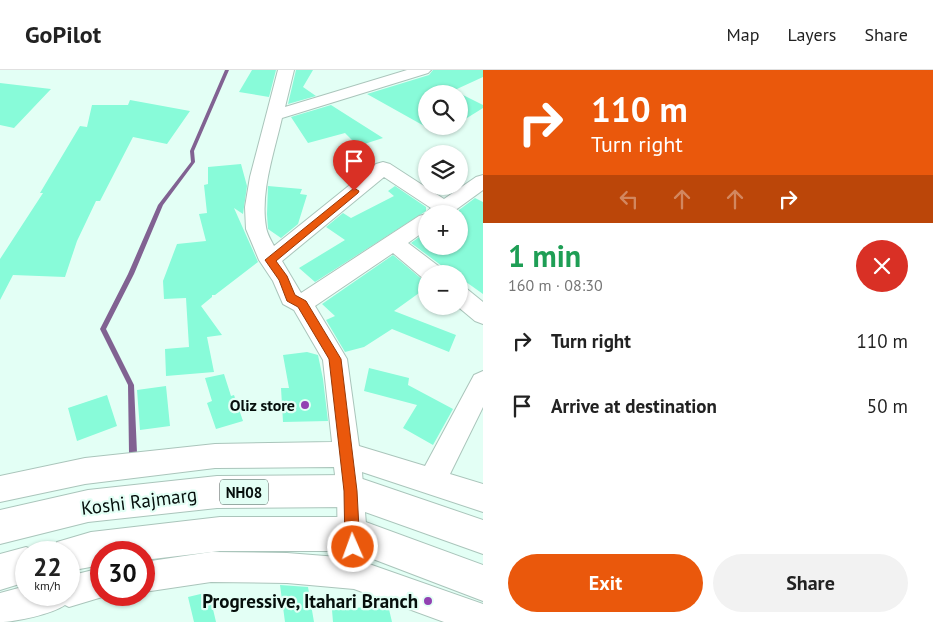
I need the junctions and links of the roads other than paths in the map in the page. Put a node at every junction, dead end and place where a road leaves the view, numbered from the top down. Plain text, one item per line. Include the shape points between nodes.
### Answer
1 (286, 70) edge
2 (423, 70) edge
3 (275, 115) junction
4 (479, 189) edge
5 (432, 205) edge
6 (451, 205) edge
7 (418, 227) edge
8 (395, 243) junction
9 (270, 260) junction
10 (422, 265) edge
11 (468, 302) edge
12 (302, 304) junction
13 (483, 315) edge
14 (483, 382) edge
15 (346, 454) junction
16 (432, 481) junction
17 (0, 489) edge
18 (350, 491) junction
19 (483, 498) edge
20 (0, 527) edge
21 (352, 534) junction
22 (483, 537) edge
23 (80, 552) edge
24 (15, 568) edge
25 (0, 572) edge
26 (354, 574) junction
27 (155, 575) edge
28 (483, 583) edge
29 (15, 605) edge
30 (0, 609) edge
31 (483, 620) edge

1 - 3 street
2 - 3 street
3 - 9 street via 255,207 256,229
4 - 6 street
5 - 9 street via 383,168
7 - 8 street
8 - 10 street
8 - 12 street
9 - 12 street via 291,298
11 - 13 street
12 - 15 street via 335,359
14 - 16 street
15 - 16 street
15 - 17 street via 215,456 85,471
15 - 18 street
16 - 19 street
18 - 20 main road, Koshi Rajmarg / NH08 via 217,492 88,506
18 - 21 street
18 - 22 main road, Koshi Rajmarg / NH08
21 - 23 main road via 220,534
21 - 26 street
21 - 28 main road
24 - 25 main road
26 - 27 street via 287,568 211,567
26 - 31 street
29 - 30 street

